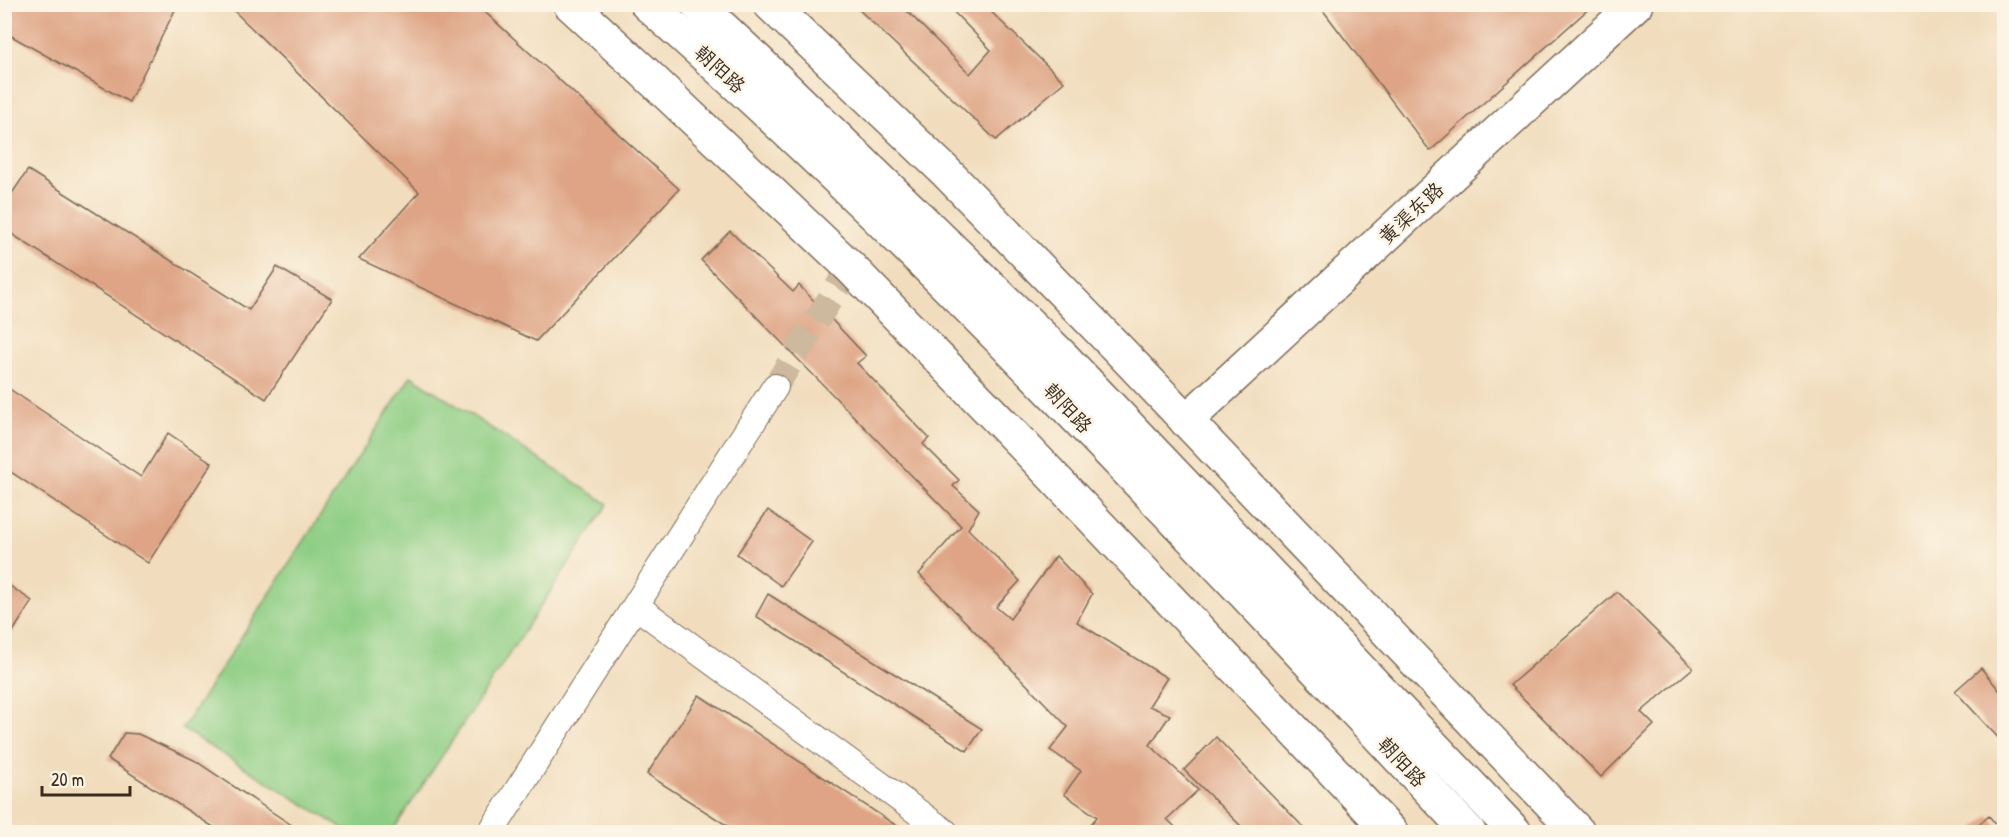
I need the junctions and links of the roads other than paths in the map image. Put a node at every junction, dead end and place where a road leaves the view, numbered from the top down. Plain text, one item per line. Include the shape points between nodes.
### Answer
1 (570, 4) edge
2 (647, 4) edge
3 (697, 4) edge
4 (770, 4) edge
5 (1636, 4) edge
6 (775, 387) tunnel mouth
7 (1186, 421) junction
8 (636, 606) junction
9 (491, 832) edge
10 (945, 832) edge
11 (1391, 832) edge
12 (1469, 832) edge
13 (1515, 832) edge
14 (1578, 832) edge

1 - 11 main road via 850,267
2 - 12 main road, 朝阳路 via 737,83 1041,379
3 - 13 main road, 朝阳路 via 1063,357
4 - 7 main road via 945,171
5 - 7 main road, 黄渠东路
6 - 8 street
7 - 14 main road
8 - 9 street
8 - 10 street

